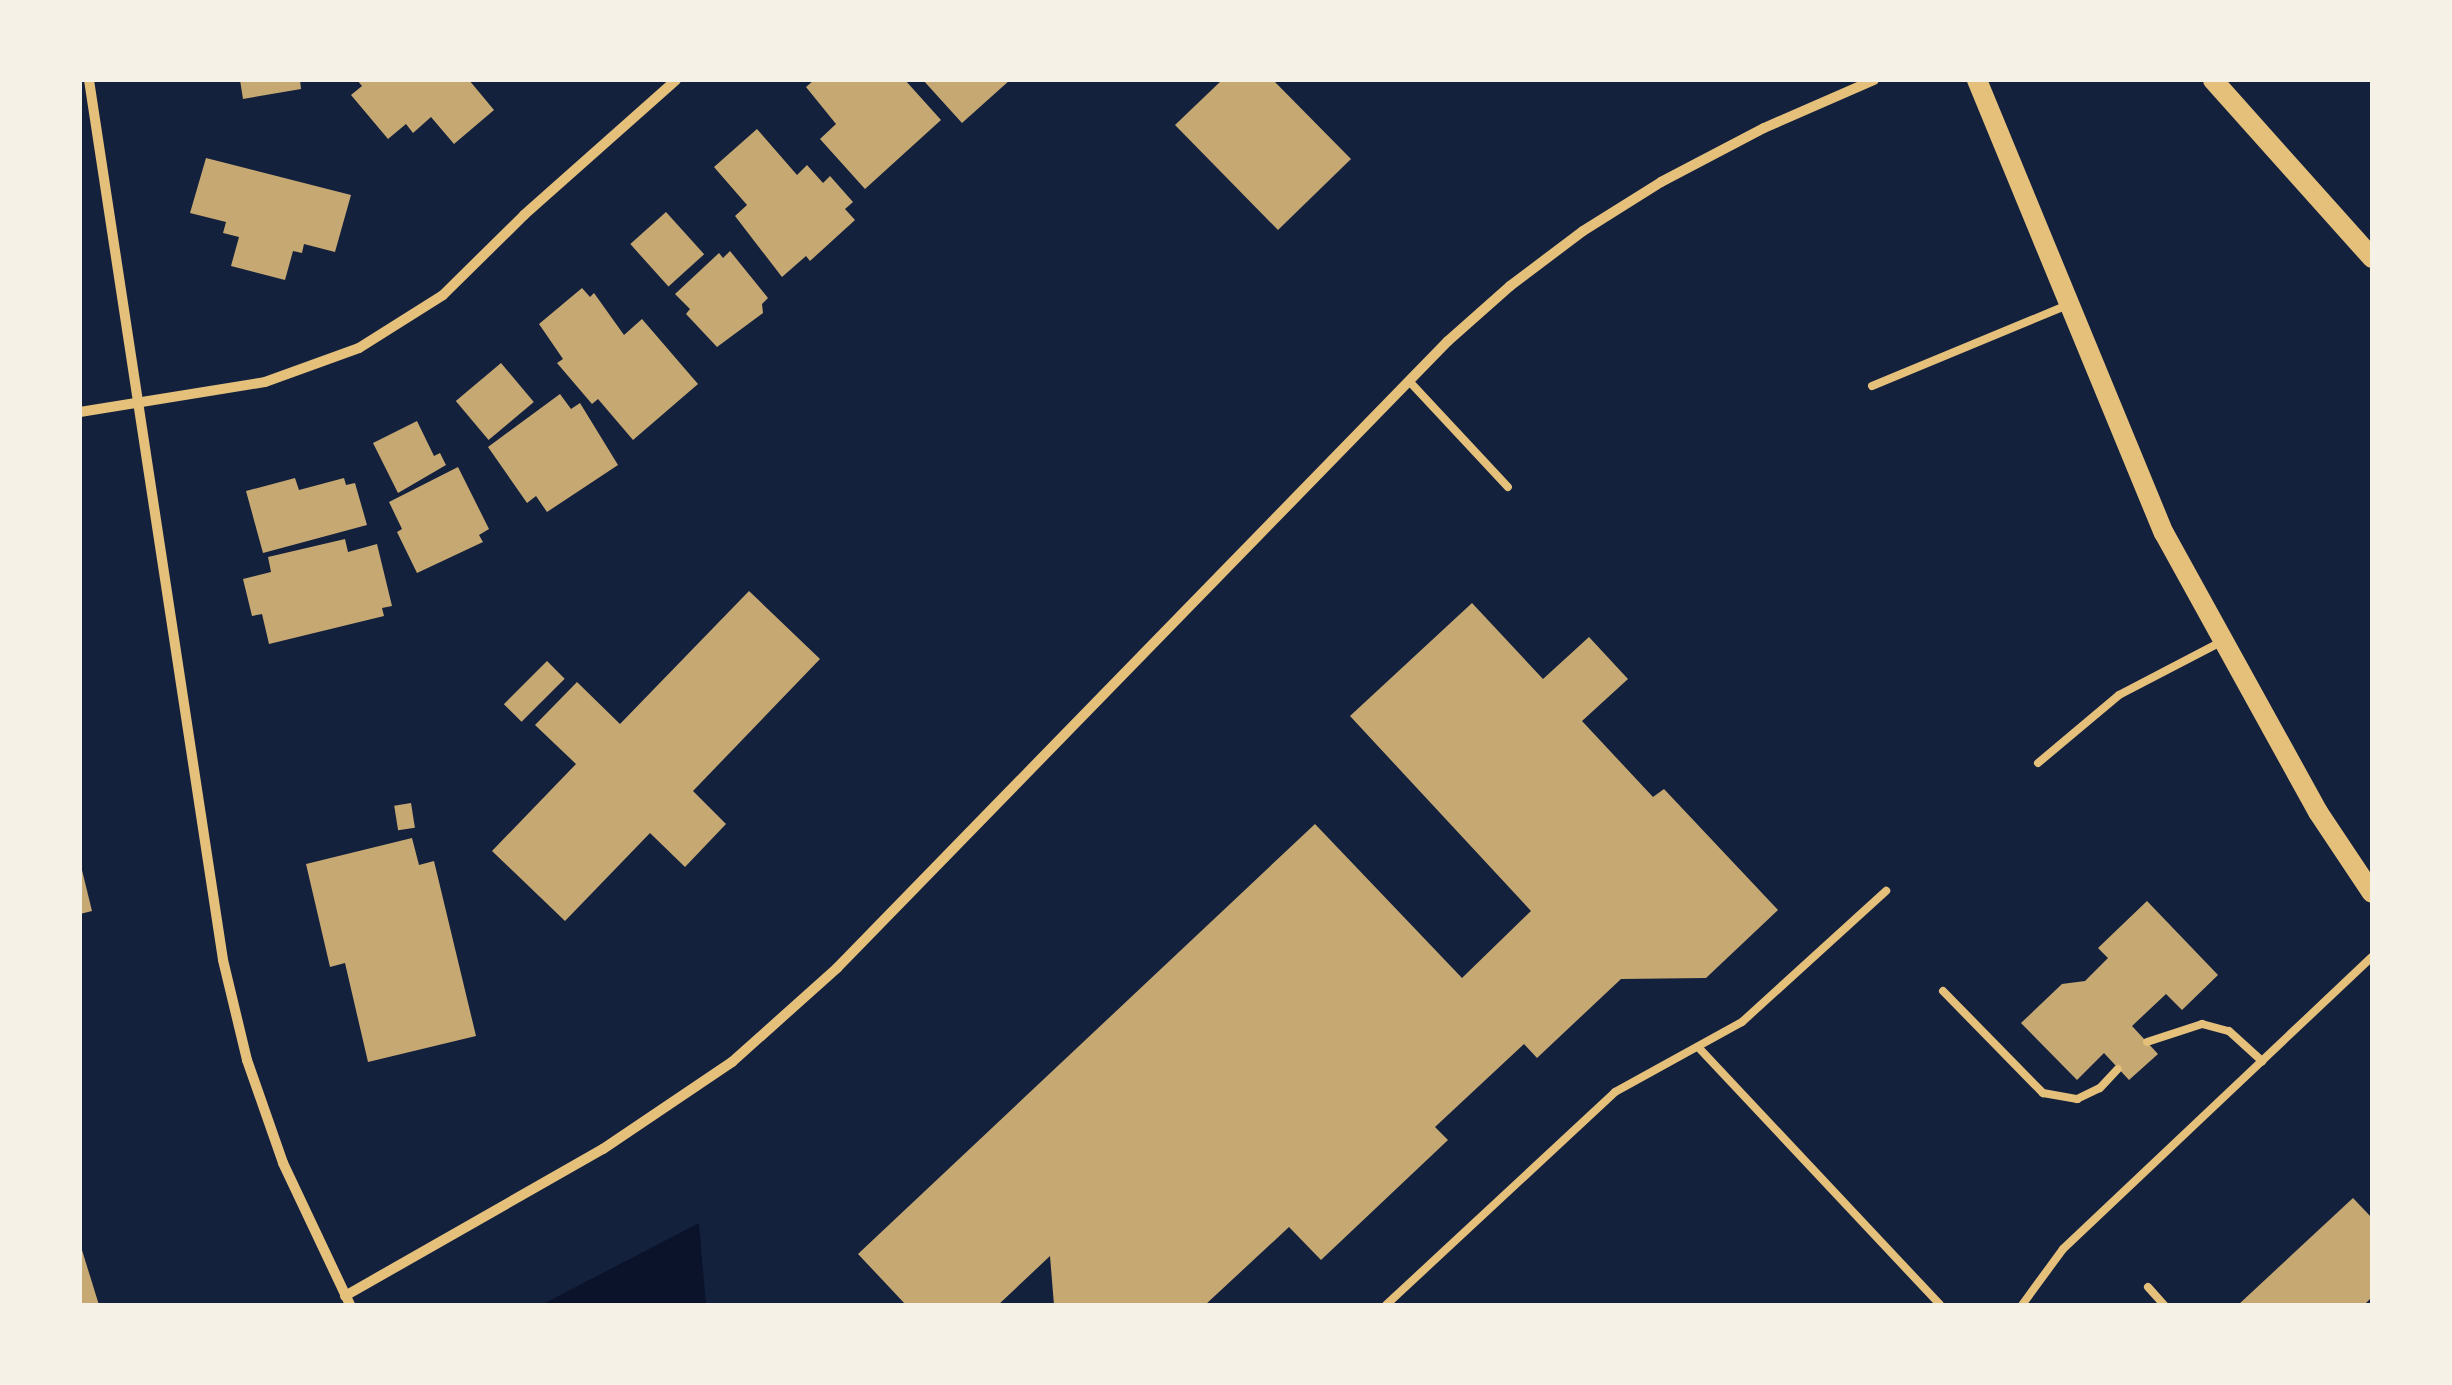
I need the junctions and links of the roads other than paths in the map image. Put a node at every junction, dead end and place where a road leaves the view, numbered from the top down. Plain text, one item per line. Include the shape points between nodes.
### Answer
1 (90, 80) edge
2 (676, 80) edge
3 (1874, 80) edge
4 (1977, 80) edge
5 (2212, 80) edge
6 (2372, 258) edge
7 (2070, 304) junction
8 (1409, 382) junction
9 (1872, 386) dead end
10 (135, 403) junction
11 (80, 412) edge
12 (1508, 488) dead end
13 (2221, 642) junction
14 (2038, 763) dead end
15 (1886, 891) dead end
16 (2372, 892) edge
17 (2372, 958) edge
18 (1943, 991) dead end
19 (2146, 1042) dead end
20 (1700, 1048) junction
21 (2262, 1061) junction
22 (2118, 1069) dead end
23 (2148, 1287) dead end
24 (347, 1300) edge
25 (1386, 1305) edge
26 (1940, 1305) edge
27 (2022, 1305) edge
28 (2164, 1305) edge

1 - 10 street
2 - 10 street via 416,315 297,373
3 - 8 street via 1746,137 1584,231 1510,286
4 - 7 main road
5 - 6 main road
7 - 9 lane
7 - 13 main road via 2164,532
8 - 12 lane
8 - 24 street via 837,968 732,1062 602,1149
10 - 11 street
10 - 24 street via 223,960 247,1060 283,1162
13 - 14 lane via 2119,695
13 - 16 main road
15 - 20 lane via 1742,1022
17 - 21 lane
18 - 22 lane via 2044,1092 2078,1099
19 - 21 lane via 2202,1024 2230,1031
20 - 25 lane via 1615,1092
20 - 26 lane
21 - 27 lane via 2063,1248
23 - 28 lane

